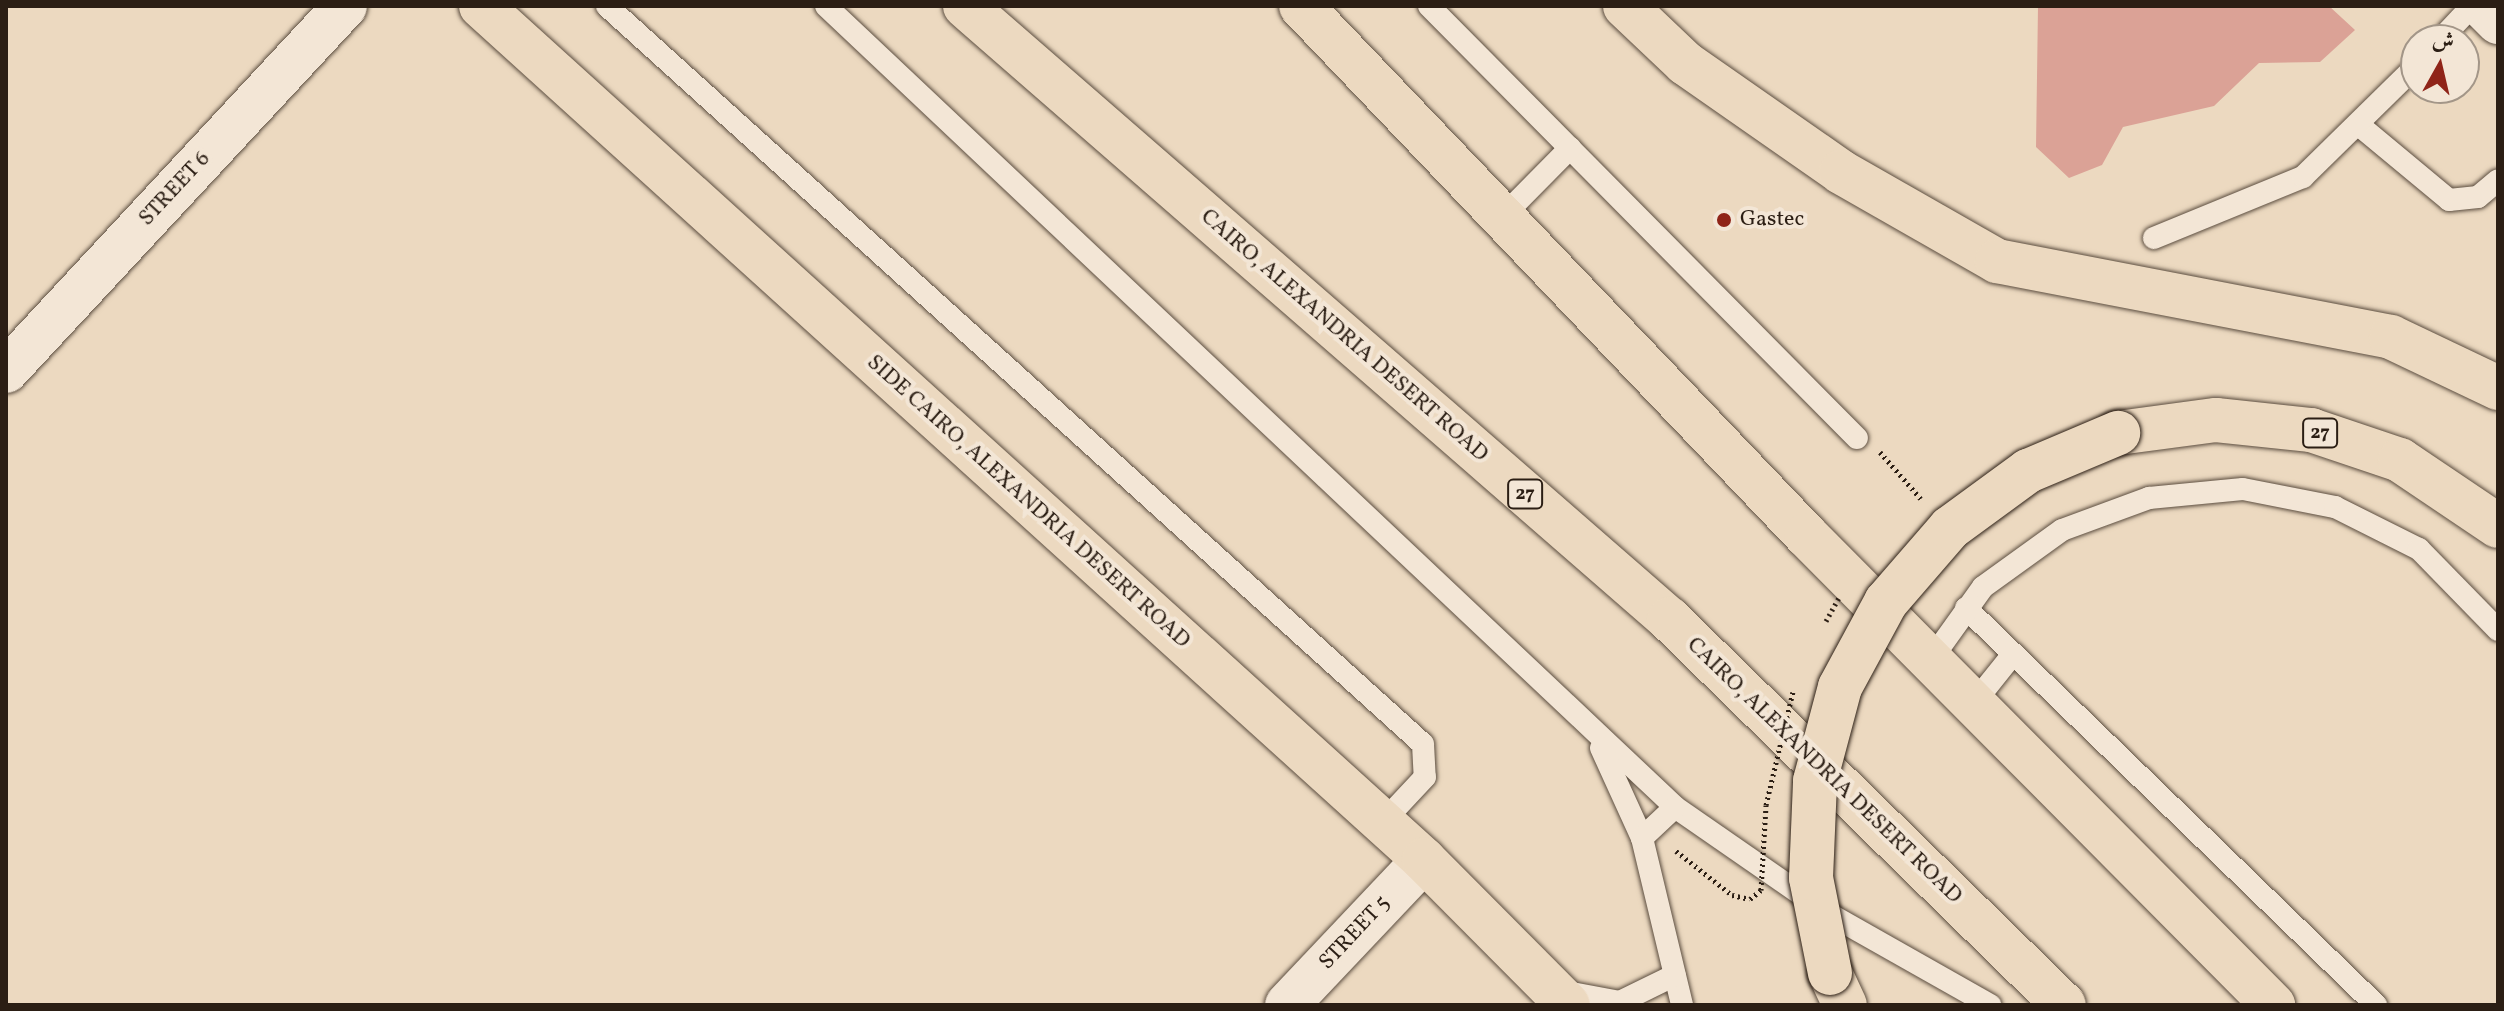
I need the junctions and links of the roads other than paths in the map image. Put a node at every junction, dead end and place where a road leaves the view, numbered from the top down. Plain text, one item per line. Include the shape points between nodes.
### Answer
1 (345, 6) edge
2 (481, 6) edge
3 (607, 6) edge
4 (826, 6) edge
5 (965, 6) edge
6 (1301, 6) edge
7 (1429, 6) edge
8 (1625, 6) edge
9 (2472, 6) edge
10 (2482, 6) edge
11 (2498, 22) edge
12 (2455, 24) edge
13 (2400, 83) edge
14 (2360, 126) junction
15 (1570, 148) junction
16 (2498, 180) edge
17 (1502, 217) junction
18 (2154, 238) dead end
19 (6, 371) edge
20 (2498, 388) edge
21 (1857, 438) dead end
22 (2498, 526) edge
23 (1966, 608) junction
24 (2498, 630) edge
25 (2013, 654) junction
26 (1930, 661) junction
27 (1973, 704) junction
28 (1595, 736) junction
29 (1675, 807) junction
30 (1382, 823) junction
31 (1642, 838) junction
32 (1424, 860) junction
33 (1675, 975) junction
34 (1837, 989) edge
35 (1556, 992) edge
36 (1287, 1005) edge
37 (1682, 1005) edge
38 (1990, 1005) edge
39 (2064, 1005) edge
40 (2273, 1005) edge
41 (2376, 1005) edge

1 - 19 street, STREET 6
2 - 30 main road, SIDE CAIRO, ALEXANDRIA DESERT ROAD
3 - 30 lane via 1423,744 1425,777
4 - 28 lane
5 - 39 main road, CAIRO, ALEXANDRIA DESERT ROAD / 27 via 1669,619
6 - 17 main road
7 - 15 lane
8 - 20 main road via 1685,63 1841,172 1997,261 2391,337
9 - 12 lane
10 - 11 street
13 - 14 lane
14 - 16 lane via 2449,200 2478,197
14 - 18 lane via 2271,196
15 - 17 lane
15 - 21 lane
17 - 26 main road
22 - 34 main road, 27, bridge via 2400,460 2311,430 2216,420 2118,433 2028,471 1950,528 1886,602 1840,687 1815,781 1811,878
23 - 24 lane via 1983,587 2062,530 2149,498 2243,489 2335,507 2419,549
23 - 25 lane
23 - 26 lane
25 - 27 lane
25 - 41 lane
26 - 27 main road
27 - 40 main road
28 - 29 lane
28 - 31 lane
29 - 31 lane
29 - 38 lane via 1831,915
30 - 32 main road, SIDE CAIRO, ALEXANDRIA DESERT ROAD
31 - 33 lane
32 - 35 main road, SIDE CAIRO, ALEXANDRIA DESERT ROAD
32 - 36 street, STREET 5
33 - 35 lane via 1640,997 1610,1002
33 - 37 lane

